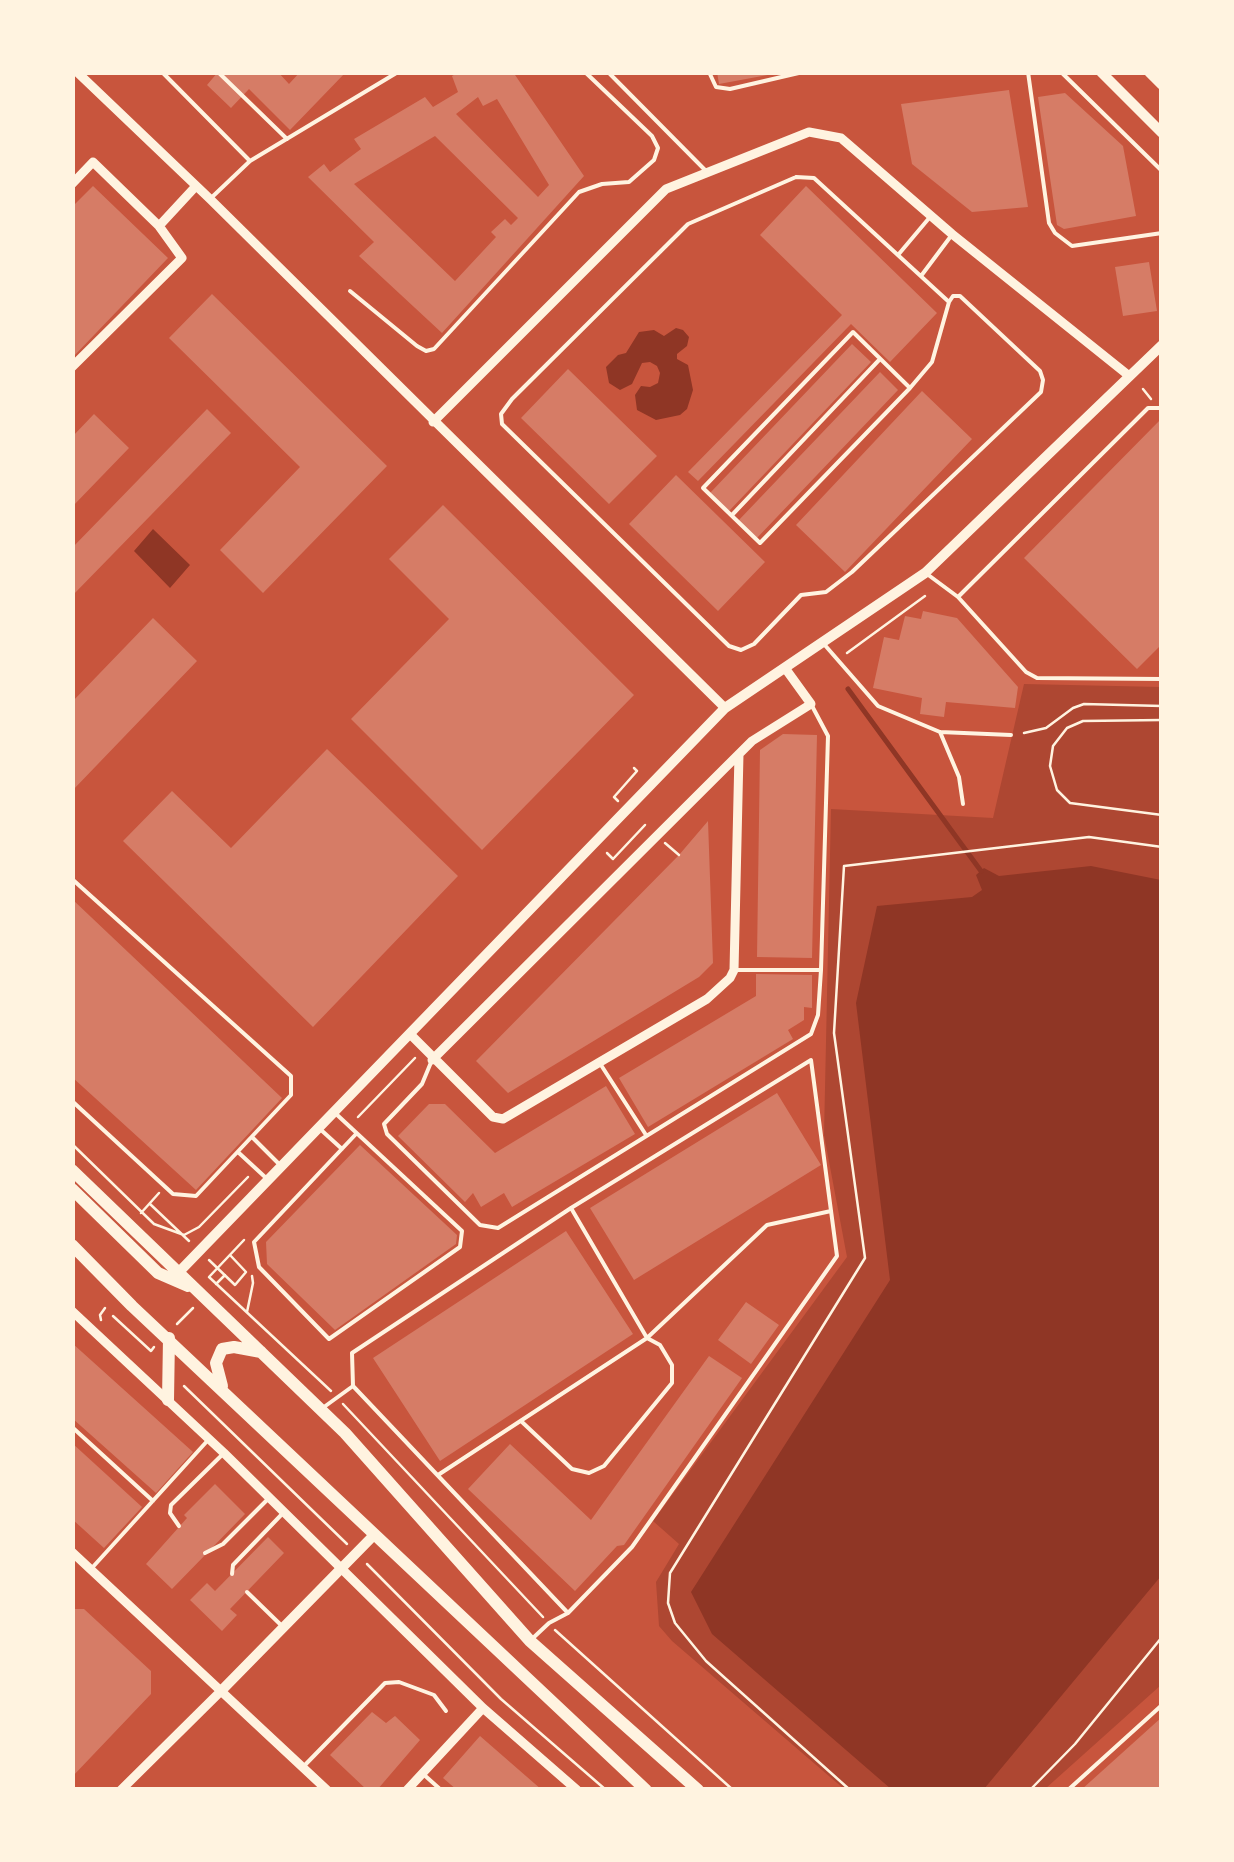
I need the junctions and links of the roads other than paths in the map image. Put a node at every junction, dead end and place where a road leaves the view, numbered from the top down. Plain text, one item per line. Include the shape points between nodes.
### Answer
1 (77, 72) edge
2 (162, 72) edge
3 (218, 72) edge
4 (398, 72) edge
5 (585, 72) edge
6 (608, 72) edge
7 (709, 72) edge
8 (803, 72) edge
9 (1028, 72) edge
10 (1061, 72) edge
11 (1100, 72) edge
12 (1148, 72) edge
13 (1162, 85) edge
14 (1162, 133) edge
15 (287, 139) junction
16 (250, 161) junction
17 (1162, 170) edge
18 (707, 172) junction
19 (72, 184) edge
20 (196, 186) junction
21 (210, 199) junction
22 (931, 216) junction
23 (159, 226) junction
24 (1162, 233) edge
25 (952, 234) junction
26 (898, 255) junction
27 (921, 276) junction
28 (350, 291) dead end
29 (949, 302) junction
30 (1162, 344) edge
31 (880, 359) junction
32 (72, 367) edge
33 (1128, 376) junction
34 (910, 388) junction
35 (1162, 408) edge
36 (433, 422) junction
37 (732, 516) junction
38 (925, 572) junction
39 (958, 597) junction
40 (823, 643) junction
41 (785, 668) junction
42 (1162, 679) edge
43 (811, 704) junction
44 (725, 708) junction
45 (940, 732) junction
46 (1010, 735) dead end
47 (739, 754) junction
48 (963, 804) dead end
49 (72, 879) edge
50 (734, 970) junction
51 (821, 970) junction
52 (410, 1034) junction
53 (432, 1060) junction
54 (599, 1061) junction
55 (72, 1101) edge
56 (334, 1112) junction
57 (319, 1128) junction
58 (356, 1134) junction
59 (646, 1135) junction
60 (252, 1137) junction
61 (342, 1150) junction
62 (238, 1152) junction
63 (281, 1166) junction
64 (72, 1170) edge
65 (268, 1180) junction
66 (72, 1190) edge
67 (571, 1208) junction
68 (831, 1212) junction
69 (72, 1246) edge
70 (179, 1272) junction
71 (204, 1293) junction
72 (72, 1312) edge
73 (169, 1334) junction
74 (647, 1338) junction
75 (264, 1353) junction
76 (352, 1386) junction
77 (225, 1392) junction
78 (168, 1400) junction
79 (321, 1410) junction
80 (522, 1422) junction
81 (72, 1426) edge
82 (209, 1439) junction
83 (224, 1454) junction
84 (437, 1476) junction
85 (270, 1498) junction
86 (153, 1500) junction
87 (284, 1512) junction
88 (179, 1526) dead end
89 (374, 1535) junction
90 (72, 1552) edge
91 (205, 1553) dead end
92 (341, 1568) junction
93 (91, 1569) junction
94 (232, 1574) dead end
95 (247, 1592) dead end
96 (568, 1614) junction
97 (283, 1627) junction
98 (530, 1641) junction
99 (220, 1690) junction
100 (1162, 1704) edge
101 (484, 1708) junction
102 (446, 1712) dead end
103 (303, 1767) junction
104 (422, 1773) junction
105 (121, 1790) edge
106 (326, 1790) edge
107 (406, 1790) edge
108 (441, 1790) edge
109 (577, 1790) edge
110 (646, 1790) edge
111 (698, 1790) edge
112 (1068, 1790) edge

1 - 20 street
2 - 16 lane
3 - 15 lane
4 - 15 lane
5 - 28 lane via 652,136 654,160 629,182 579,192 434,350 417,346
6 - 18 lane
7 - 8 lane via 716,87 730,89
9 - 24 lane via 1055,233 1072,246
10 - 17 lane
11 - 14 street
12 - 13 street
15 - 16 lane
16 - 21 lane
18 - 22 street via 824,132 840,138
18 - 36 street via 666,189
19 - 23 street via 92,162
20 - 21 street
20 - 23 street
21 - 36 street
22 - 25 street
22 - 26 lane
23 - 32 street via 182,258
25 - 27 lane
25 - 33 street
26 - 27 lane
26 - 29 lane via 814,178 796,176 703,214 512,398 502,424 728,646 741,650 801,595 826,592 852,572 1041,392 1040,371 960,296
27 - 29 lane
29 - 34 lane via 932,362
30 - 33 street
31 - 34 lane
31 - 37 lane
31 - 37 lane via 853,332 703,488
33 - 38 street
34 - 37 lane via 760,543
35 - 39 lane via 1148,408
36 - 44 street
38 - 39 lane
38 - 40 street
39 - 42 lane via 1038,678
40 - 41 street
40 - 45 lane via 878,706
41 - 43 street
41 - 44 street
43 - 47 street
43 - 51 lane via 828,736
44 - 52 street
45 - 46 lane
45 - 48 lane
47 - 50 street
47 - 53 street
49 - 60 lane via 291,1076 292,1095
50 - 51 lane
50 - 54 street via 708,999
51 - 59 lane via 811,1034
52 - 53 street
52 - 56 street
53 - 54 street via 503,1120
53 - 59 lane via 422,1084 384,1124 480,1225 498,1228
54 - 59 lane
55 - 62 lane via 174,1194 196,1196
56 - 57 street
56 - 58 lane
57 - 61 lane
57 - 63 street
58 - 61 lane
58 - 61 lane via 462,1231 460,1247 329,1339 259,1267 254,1242
60 - 62 lane
60 - 63 lane
62 - 65 lane
63 - 65 street
64 - 70 main road
65 - 70 street
66 - 71 main road via 158,1273
67 - 68 lane via 811,1060
67 - 74 lane
67 - 76 lane via 352,1353
68 - 74 lane via 767,1225
68 - 96 lane via 838,1256 632,1547
69 - 73 main road
70 - 71 main road
71 - 75 main road
72 - 78 street
73 - 77 main road
73 - 78 main road
74 - 80 lane
74 - 80 lane via 672,1365 672,1383 604,1466 589,1474 572,1469
75 - 77 main road via 234,1346 220,1352 216,1372
75 - 79 main road
76 - 79 lane
76 - 84 lane
77 - 89 main road
78 - 82 street
79 - 98 main road
80 - 84 lane
81 - 86 lane
82 - 83 street
82 - 86 lane
83 - 85 street
83 - 88 lane via 170,1505
84 - 96 lane
85 - 87 street
85 - 91 lane
86 - 93 lane
87 - 92 street
87 - 94 lane via 233,1564
89 - 92 street
89 - 110 main road
90 - 93 street
92 - 97 street
92 - 101 street
93 - 99 street
95 - 97 lane
96 - 98 lane
97 - 99 street
98 - 111 main road
99 - 103 street
99 - 105 street
100 - 112 lane
101 - 104 street
101 - 109 street
102 - 103 lane via 434,1695 386,1683
103 - 106 street
104 - 107 street
104 - 108 lane

